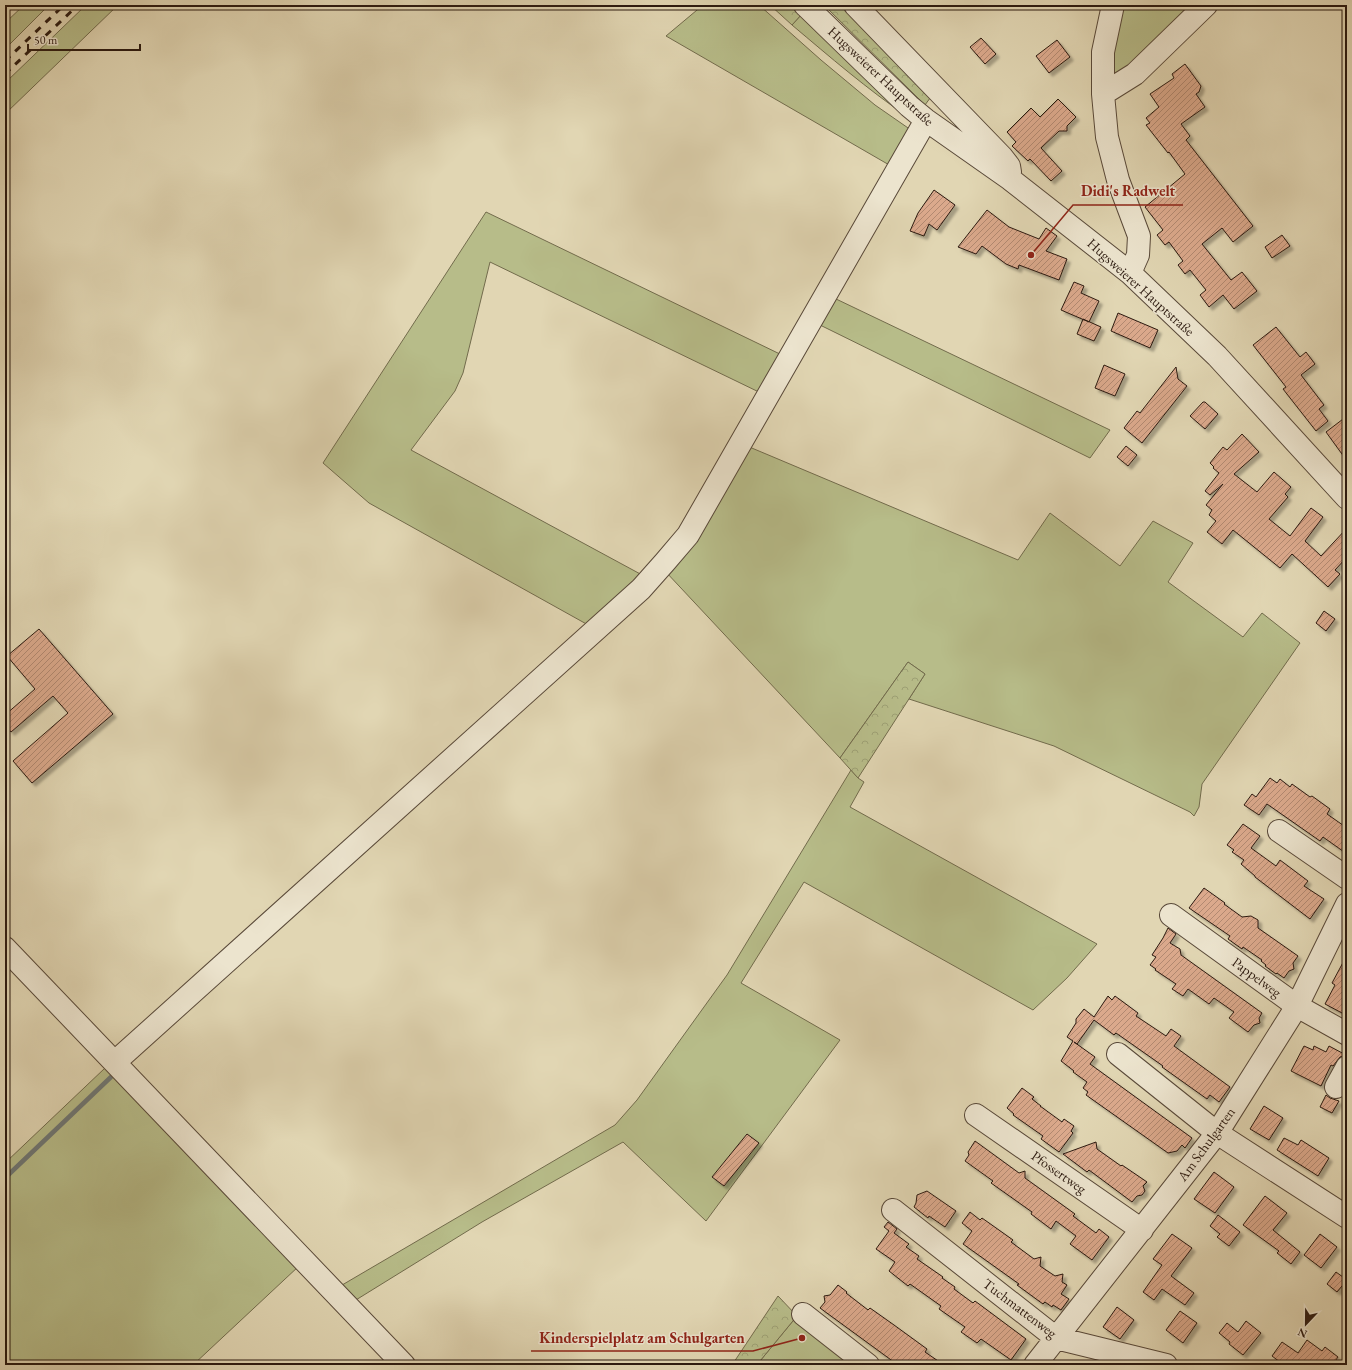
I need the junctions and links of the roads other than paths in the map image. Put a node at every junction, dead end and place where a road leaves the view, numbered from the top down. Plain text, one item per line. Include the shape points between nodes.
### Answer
1 (805, 5) edge
2 (855, 5) edge
3 (1113, 5) edge
4 (1206, 5) edge
5 (1103, 94) junction
6 (926, 120) junction
7 (1010, 179) junction
8 (1130, 273) junction
9 (1347, 498) edge
10 (1279, 831) dead end
11 (1347, 878) edge
12 (1347, 904) edge
13 (1171, 915) dead end
14 (5, 948) edge
15 (1297, 1006) junction
16 (1347, 1034) edge
17 (1118, 1054) dead end
18 (115, 1062) junction
19 (1347, 1066) edge
20 (1336, 1087) dead end
21 (976, 1115) dead end
22 (1217, 1133) junction
23 (893, 1210) dead end
24 (1347, 1217) edge
25 (1142, 1230) junction
26 (803, 1314) dead end
27 (1056, 1338) junction
28 (404, 1365) edge
29 (868, 1365) edge
30 (1035, 1365) edge
31 (1166, 1365) edge

1 - 6 street, Hugsweierer Hauptstraße
2 - 7 street via 1002,157 1009,166
3 - 5 street via 1103,52
4 - 5 street via 1135,74
5 - 8 street via 1108,137 1118,180 1138,236 1138,255
6 - 7 street, Hugsweierer Hauptstraße
6 - 18 street via 688,535 665,562 641,589
7 - 8 street, Hugsweierer Hauptstraße
8 - 9 street, Hugsweierer Hauptstraße via 1217,356
10 - 11 street
12 - 15 street, Am Schulgarten
13 - 15 street, Pappelweg
14 - 18 street
15 - 16 street, Pappelweg
15 - 22 street, Am Schulgarten
17 - 22 street
18 - 28 street
19 - 20 street
21 - 25 street, Pfossertweg
22 - 24 street
22 - 25 street, Am Schulgarten
23 - 27 street, Tuchmattenweg
25 - 27 street, Am Schulgarten
26 - 29 street
27 - 30 street, Am Schulgarten
27 - 31 street, Tuchmattenweg

